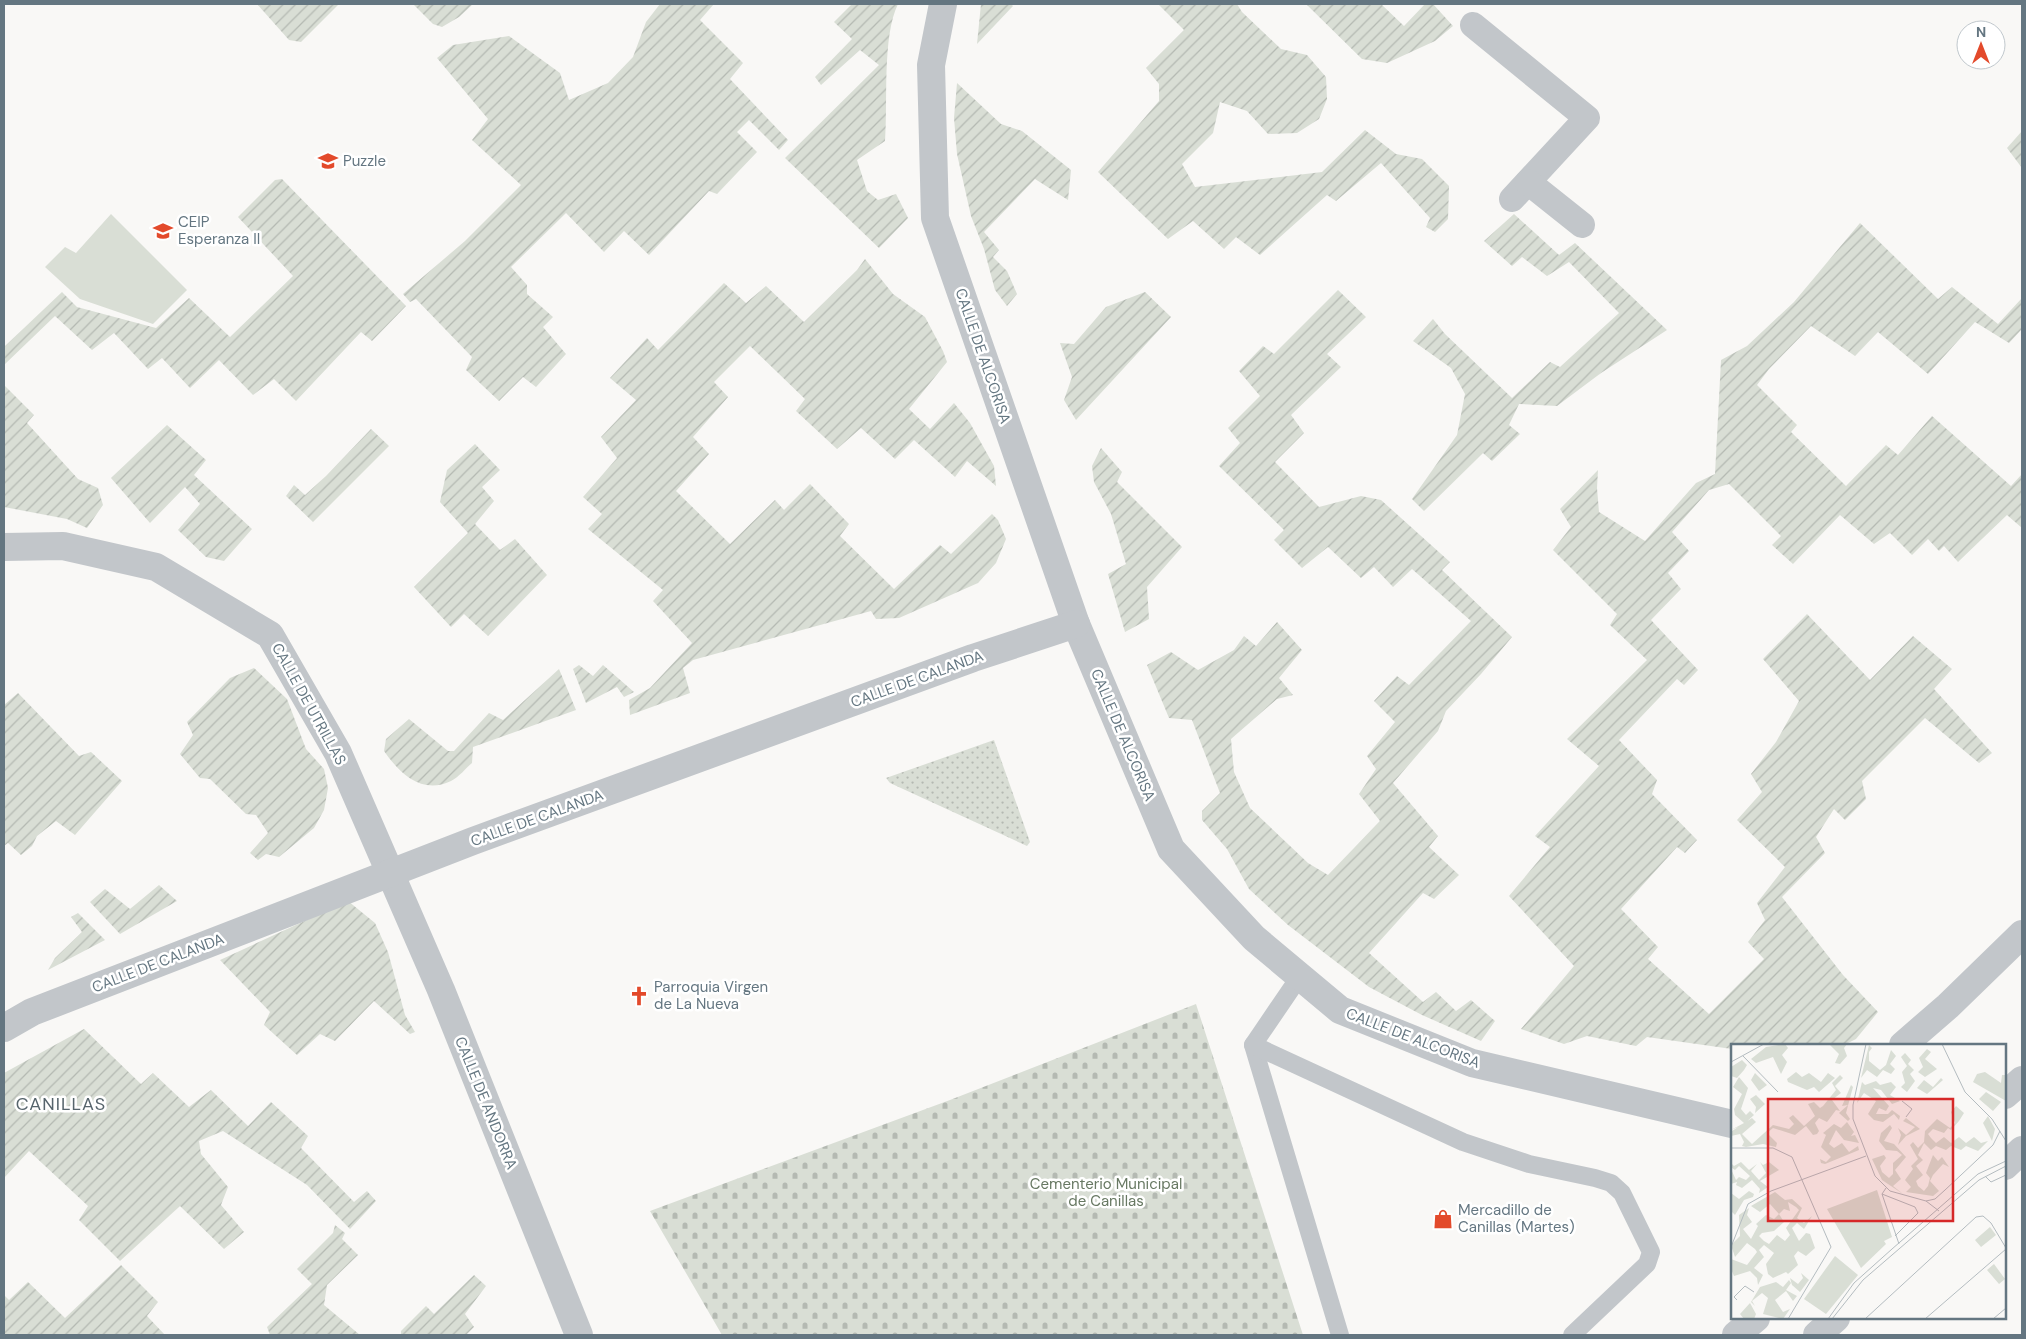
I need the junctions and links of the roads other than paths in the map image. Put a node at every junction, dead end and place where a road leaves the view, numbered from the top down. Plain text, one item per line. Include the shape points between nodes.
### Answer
1 (943, 4) edge
2 (1473, 25) dead end
3 (1582, 225) dead end
4 (4, 547) edge
5 (1076, 624) junction
6 (390, 873) junction
7 (2022, 934) edge
8 (1300, 976) junction
9 (4, 1028) edge
10 (1904, 1044) edge
11 (1253, 1045) junction
12 (2022, 1080) edge
13 (2006, 1094) edge
14 (1731, 1124) edge
15 (2022, 1150) edge
16 (2006, 1165) edge
17 (1755, 1319) edge
18 (1835, 1319) edge
19 (579, 1335) edge
20 (1340, 1335) edge
21 (1572, 1335) edge
22 (1736, 1335) edge
23 (1817, 1335) edge

1 - 5 street, CALLE DE ALCORISA via 930,65 935,218
2 - 3 street via 1587,118 1520,191
4 - 6 street, CALLE DE UTRILLAS via 63,546 156,567 270,635 338,754
5 - 6 street, CALLE DE CALANDA via 973,658
5 - 8 street, CALLE DE ALCORISA via 1171,848 1254,938
6 - 9 street, CALLE DE CALANDA via 32,1012
6 - 19 street, CALLE DE ANDORRA via 441,990
7 - 10 street
8 - 11 lane
8 - 14 street, CALLE DE ALCORISA via 1340,1010 1472,1063
11 - 20 lane
11 - 21 lane via 1463,1142 1529,1164 1611,1183 1622,1193 1651,1252 1647,1264
12 - 13 street
15 - 16 street
17 - 22 street
18 - 23 street

